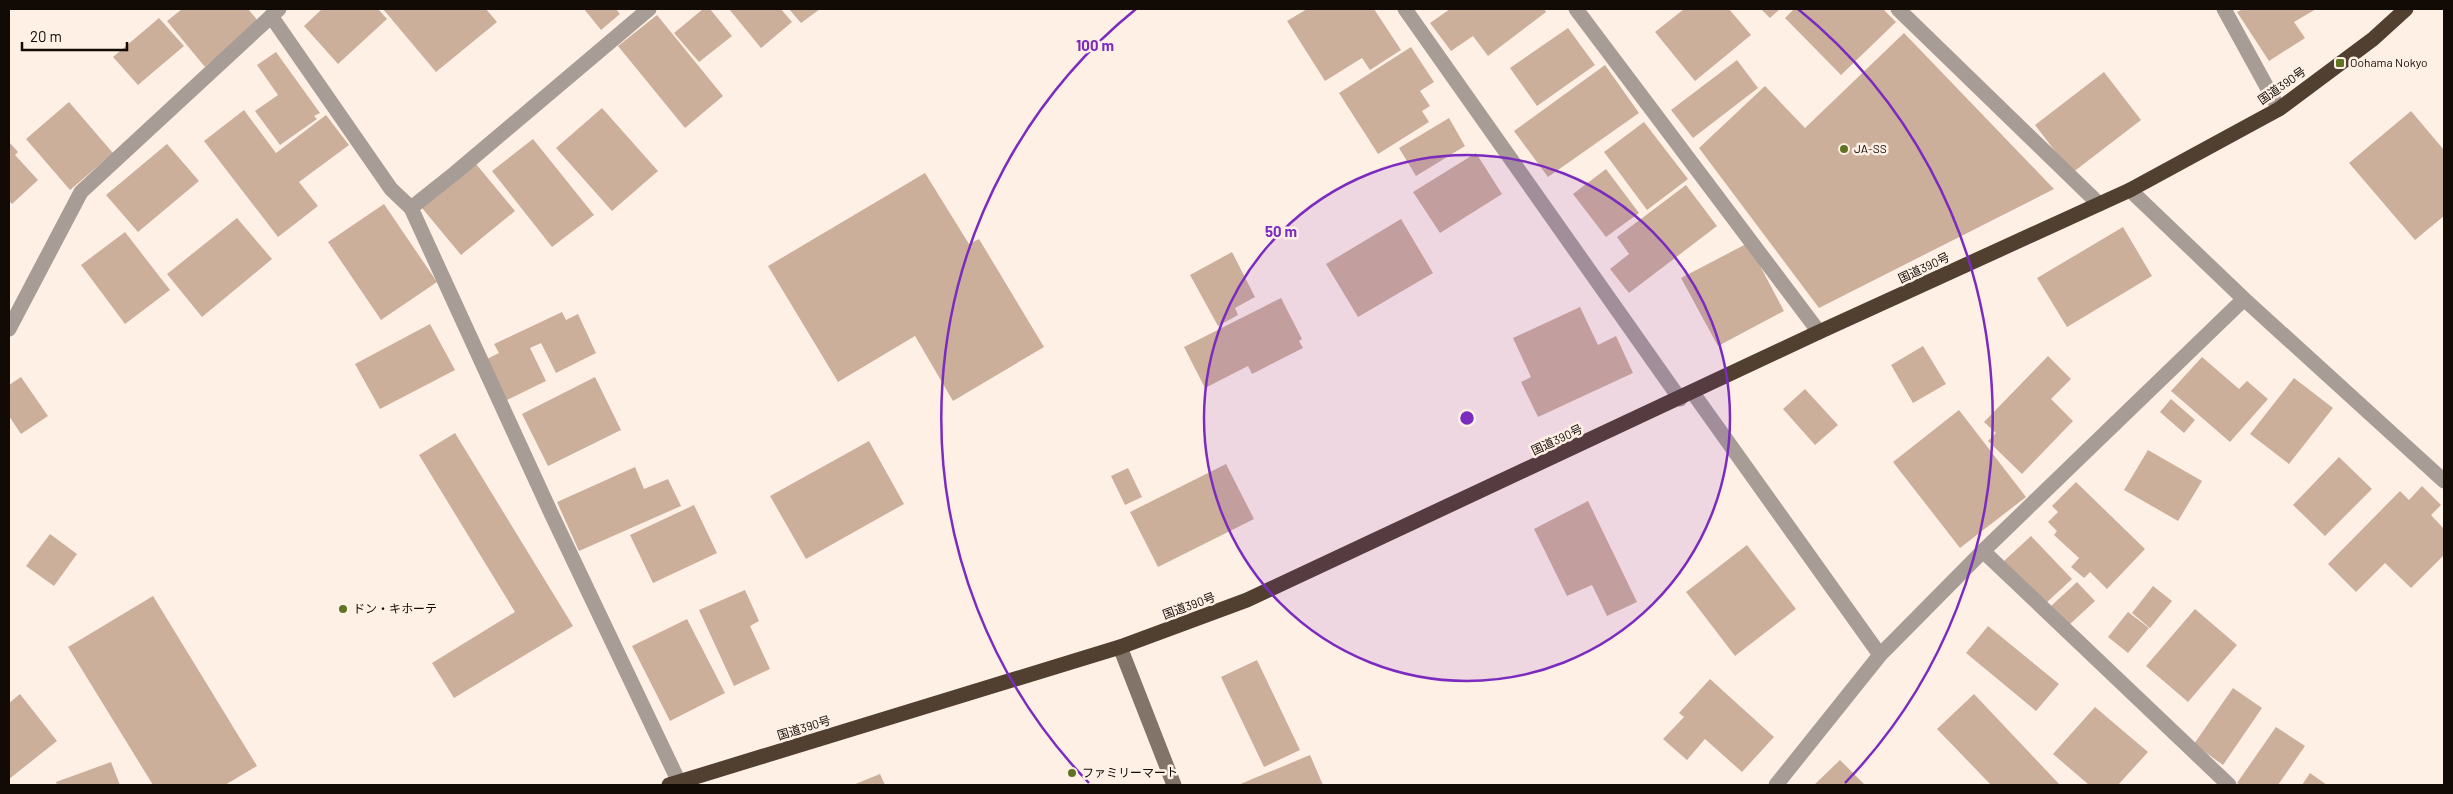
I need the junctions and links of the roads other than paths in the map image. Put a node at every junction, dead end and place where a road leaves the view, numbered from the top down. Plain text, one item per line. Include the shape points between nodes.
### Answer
1 (649, 9) edge
2 (1405, 9) edge
3 (1576, 9) edge
4 (1898, 9) edge
5 (2224, 9) edge
6 (2406, 9) edge
7 (275, 12) edge
8 (2280, 108) junction
9 (2130, 190) junction
10 (2099, 204) junction
11 (411, 208) junction
12 (2244, 299) junction
13 (9, 329) edge
14 (1819, 332) junction
15 (1686, 396) junction
16 (2444, 481) edge
17 (1983, 552) junction
18 (1120, 647) junction
19 (1880, 655) junction
20 (674, 784) edge
21 (1174, 785) edge
22 (1776, 785) edge
23 (2229, 785) edge

1 - 11 street
2 - 15 street
3 - 14 street
4 - 10 street
5 - 8 street
6 - 8 highway, 国道390号 via 2373,39
7 - 11 street via 391,189
7 - 13 street via 81,192
8 - 9 highway, 国道390号
9 - 10 highway, 国道390号
9 - 12 street
10 - 14 highway, 国道390号
11 - 20 street
12 - 16 street
12 - 17 street
14 - 15 highway, 国道390号
15 - 18 highway, 国道390号 via 1247,600
15 - 19 street
17 - 19 street
17 - 23 street
18 - 20 highway, 国道390号
18 - 21 street
19 - 22 street

